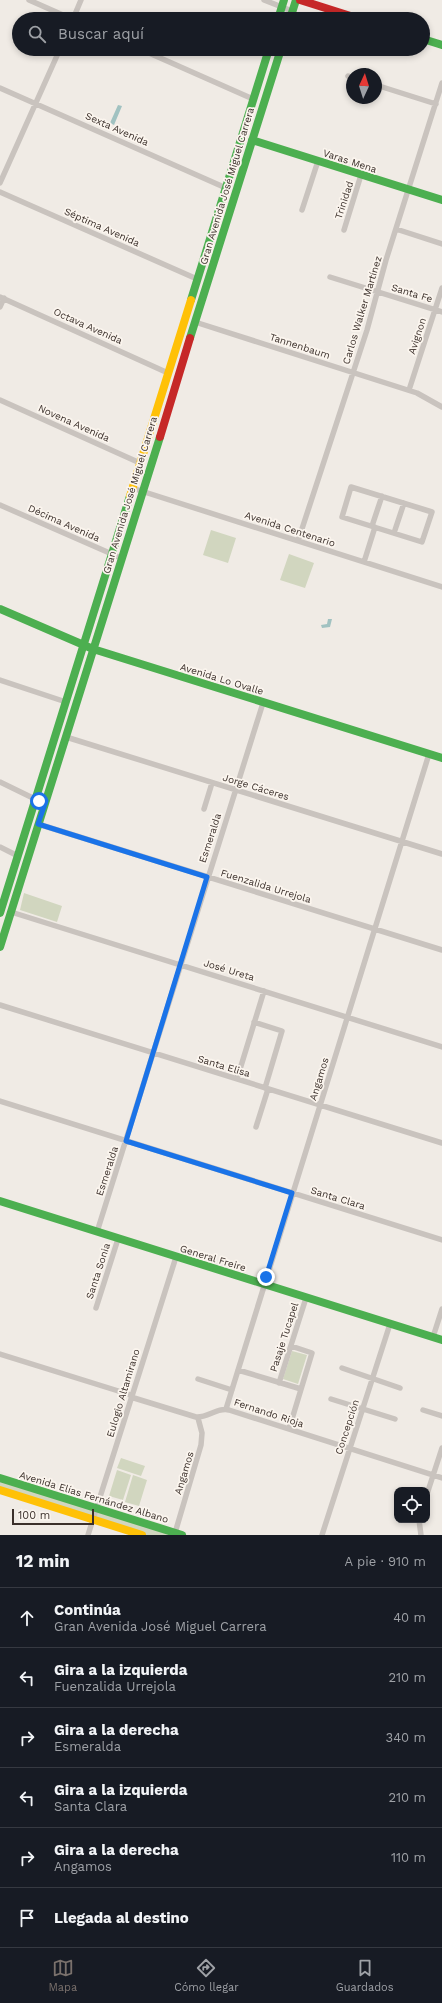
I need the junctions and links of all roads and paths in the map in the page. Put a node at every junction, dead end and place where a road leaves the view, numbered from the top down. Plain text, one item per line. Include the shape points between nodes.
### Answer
1 (29, 0) edge
2 (81, 0) edge
3 (264, 0) edge
4 (296, 0) edge
5 (300, 0) edge
6 (283, 4) edge
7 (56, 12) edge
8 (75, 12) edge
9 (292, 12) edge
10 (338, 12) edge
11 (430, 41) edge
12 (442, 45) edge
13 (57, 56) edge
14 (156, 56) edge
15 (267, 56) edge
16 (279, 56) edge
17 (442, 83) edge
18 (382, 87) edge
19 (0, 88) edge
20 (253, 99) junction
21 (36, 103) junction
22 (436, 104) junction
23 (245, 126) junction
24 (252, 140) junction
25 (318, 161) junction
26 (361, 175) junction
27 (0, 183) edge
28 (226, 188) junction
29 (409, 190) junction
30 (0, 192) edge
31 (442, 200) edge
32 (302, 210) dead end
33 (344, 230) dead end
34 (396, 230) junction
35 (442, 244) edge
36 (330, 277) dead end
37 (197, 279) junction
38 (442, 288) edge
39 (205, 291) junction
40 (378, 292) junction
41 (2, 297) edge
42 (0, 307) edge
43 (435, 310) junction
44 (442, 312) edge
45 (195, 322) junction
46 (168, 372) junction
47 (353, 372) junction
48 (409, 390) junction
49 (0, 400) edge
50 (442, 407) edge
51 (140, 463) junction
52 (132, 488) junction
53 (142, 491) junction
54 (382, 496) junction
55 (404, 503) junction
56 (0, 505) edge
57 (374, 527) junction
58 (394, 533) junction
59 (298, 541) junction
60 (111, 554) junction
61 (121, 558) junction
62 (364, 562) junction
63 (442, 587) edge
64 (0, 609) edge
65 (83, 646) junction
66 (93, 649) junction
67 (0, 680) edge
68 (66, 702) junction
69 (263, 703) junction
70 (59, 725) junction
71 (66, 737) junction
72 (429, 754) junction
73 (442, 758) edge
74 (0, 782) edge
75 (212, 783) junction
76 (235, 790) junction
77 (36, 800) junction
78 (46, 801) junction
79 (204, 809) dead end
80 (38, 824) junction
81 (403, 842) junction
82 (0, 847) edge
83 (442, 854) edge
84 (18, 856) junction
85 (207, 877) junction
86 (11, 912) junction
87 (0, 913) edge
88 (375, 930) junction
89 (2, 935) edge
90 (0, 947) edge
91 (442, 950) edge
92 (179, 964) junction
93 (264, 991) junction
94 (0, 1005) edge
95 (348, 1017) junction
96 (254, 1022) junction
97 (442, 1047) edge
98 (153, 1053) junction
99 (237, 1079) junction
100 (266, 1088) junction
101 (0, 1101) edge
102 (320, 1105) junction
103 (256, 1127) dead end
104 (126, 1141) junction
105 (442, 1143) edge
106 (292, 1193) junction
107 (0, 1202) edge
108 (97, 1232) junction
109 (118, 1239) junction
110 (442, 1240) edge
111 (176, 1256) junction
112 (264, 1284) junction
113 (306, 1298) junction
114 (96, 1308) dead end
115 (442, 1309) edge
116 (390, 1324) junction
117 (433, 1337) junction
118 (442, 1340) edge
119 (291, 1346) junction
120 (0, 1354) edge
121 (342, 1368) dead end
122 (238, 1370) junction
123 (372, 1378) junction
124 (198, 1379) dead end
125 (279, 1383) junction
126 (400, 1388) dead end
127 (301, 1389) junction
128 (232, 1390) junction
129 (131, 1396) junction
130 (331, 1399) dead end
131 (363, 1408) junction
132 (226, 1409) junction
133 (423, 1410) dead end
134 (442, 1416) edge
135 (198, 1418) junction
136 (395, 1419) dead end
137 (289, 1429) junction
138 (350, 1448) junction
139 (442, 1448) edge
140 (433, 1476) junction
141 (0, 1478) edge
142 (442, 1478) edge
143 (9, 1481) junction
144 (429, 1487) edge
145 (3, 1491) edge
146 (96, 1508) junction
147 (93, 1519) junction
148 (419, 1523) edge
149 (178, 1534) edge
150 (88, 1535) edge
151 (142, 1535) edge
152 (322, 1535) edge
153 (421, 1535) edge

1 - 7 street
2 - 8 street
3 - 6 street
4 - 9 main road
5 - 10 main road
11 - 12 main road
13 - 21 street
14 - 20 street
15 - 20 main road, Gran Avenida José Miguel Carrera
16 - 24 main road, Gran Avenida José Miguel Carrera
17 - 22 street, Carlos Walker Martínez
18 - 22 street
19 - 21 street, Sexta Avenida
20 - 23 main road, Gran Avenida José Miguel Carrera
21 - 27 street
21 - 28 street, Sexta Avenida
22 - 29 street, Carlos Walker Martínez
23 - 24 main road
23 - 28 main road, Gran Avenida José Miguel Carrera
24 - 25 main road, Varas Mena
24 - 39 main road, Gran Avenida José Miguel Carrera
25 - 26 main road, Varas Mena
25 - 32 street
26 - 29 main road, Varas Mena
26 - 33 street, Trinidad
28 - 37 main road, Gran Avenida José Miguel Carrera
29 - 31 main road, Varas Mena
29 - 34 street, Carlos Walker Martínez
30 - 37 street, Séptima Avenida
34 - 35 street
34 - 40 street, Carlos Walker Martínez
36 - 40 street, Santa Fe
37 - 39 main road
37 - 46 main road, Gran Avenida José Miguel Carrera
38 - 43 street, Avignon
39 - 45 main road, Gran Avenida José Miguel Carrera
40 - 43 street, Santa Fe
40 - 47 street, Carlos Walker Martínez
41 - 42 street
41 - 46 street, Octava Avenida
43 - 44 street, Santa Fe
43 - 48 street, Avignon
45 - 47 street, Tannenbaum
45 - 53 main road, Gran Avenida José Miguel Carrera
46 - 51 main road, Gran Avenida José Miguel Carrera
47 - 48 street, Tannenbaum
47 - 59 street, Carlos Walker Martínez
48 - 50 street, Tannenbaum
49 - 51 street, Novena Avenida
51 - 52 main road, Gran Avenida José Miguel Carrera
52 - 53 street, Avenida Centenario
52 - 60 main road, Gran Avenida José Miguel Carrera
53 - 59 street, Avenida Centenario
53 - 61 main road, Gran Avenida José Miguel Carrera
54 - 55 street
54 - 57 street
54 - 57 street via 352,487 342,517
55 - 58 street
55 - 58 street via 432,512 422,542
56 - 60 street, Décima Avenida
57 - 58 street
57 - 62 street
59 - 62 street, Avenida Centenario
60 - 61 street, Décima Avenida
60 - 65 main road, Gran Avenida José Miguel Carrera
61 - 66 main road, Gran Avenida José Miguel Carrera
62 - 63 street, Avenida Centenario
64 - 65 main road, Avenida Lo Ovalle
65 - 66 main road, Avenida Lo Ovalle
65 - 68 main road, Gran Avenida José Miguel Carrera
66 - 69 main road, Avenida Lo Ovalle
66 - 71 main road, Gran Avenida José Miguel Carrera
67 - 68 street
68 - 70 main road, Gran Avenida José Miguel Carrera
69 - 72 main road, Avenida Lo Ovalle
69 - 76 street, Esmeralda
70 - 71 main road via 60,731
70 - 77 main road, Gran Avenida José Miguel Carrera
71 - 75 street, Jorge Cáceres
71 - 78 main road, Gran Avenida José Miguel Carrera
72 - 73 main road, Avenida Lo Ovalle
72 - 81 street, Angamos
74 - 77 street
75 - 76 street, Jorge Cáceres
75 - 79 street
76 - 81 street, Jorge Cáceres
76 - 85 street, Esmeralda
77 - 78 street
77 - 84 main road, Gran Avenida José Miguel Carrera
78 - 80 main road, Gran Avenida José Miguel Carrera
80 - 85 street, Fuenzalida Urrejola
80 - 86 main road, Gran Avenida José Miguel Carrera
81 - 83 street, Jorge Cáceres
81 - 88 street, Angamos
82 - 84 street
84 - 87 main road, Gran Avenida José Miguel Carrera
85 - 88 street, Fuenzalida Urrejola
85 - 92 street, Esmeralda
86 - 89 main road, Gran Avenida José Miguel Carrera
86 - 92 street, José Ureta
88 - 91 street, Fuenzalida Urrejola
88 - 95 street, Angamos
89 - 90 main road, Gran Avenida José Miguel Carrera
92 - 93 street, José Ureta
92 - 98 street, Esmeralda
93 - 95 street, José Ureta
93 - 96 street
94 - 98 street, Santa Elisa
95 - 97 street, José Ureta
95 - 102 street, Angamos
96 - 99 street
96 - 100 street via 282,1031
98 - 99 street, Santa Elisa
98 - 104 street, Esmeralda
99 - 100 street, Santa Elisa
100 - 102 street, Santa Elisa
100 - 103 street
101 - 104 street, Santa Clara
102 - 105 street, Santa Elisa
102 - 106 street, Angamos
104 - 106 street, Santa Clara
104 - 108 street, Esmeralda
106 - 110 street, Santa Clara
106 - 112 street, Angamos
107 - 108 main road, General Freire
108 - 109 main road, General Freire
109 - 111 main road, General Freire
109 - 114 street, Santa Sonia
111 - 112 main road, General Freire
111 - 129 street, Eulogio Altamirano
112 - 113 main road, General Freire
112 - 122 street, Angamos
113 - 116 main road, General Freire
113 - 119 street, Pasaje Tucapel
115 - 117 street
116 - 117 main road, General Freire
116 - 123 street, Concepción
117 - 118 main road, General Freire
119 - 125 street, Pasaje Tucapel
119 - 127 street via 312,1353
120 - 129 street
121 - 123 street
122 - 125 street
122 - 128 street, Angamos
123 - 126 street
123 - 131 street, Concepción
124 - 128 street
125 - 127 street
127 - 137 street
128 - 132 street, Angamos
129 - 135 street
129 - 146 street, Eulogio Altamirano
130 - 131 street
131 - 136 street
131 - 138 street, Concepción
132 - 135 street, Fernando Rioja
132 - 137 street, Fernando Rioja
133 - 134 street
135 - 149 street, Angamos via 202,1433 201,1445
137 - 138 street, Fernando Rioja
138 - 140 street, Fernando Rioja
138 - 152 street, Concepción
139 - 140 street
140 - 142 street, Fernando Rioja
140 - 144 street
141 - 143 main road, Avenida Elías Fernández Albano
143 - 145 main road
143 - 146 main road, Avenida Elías Fernández Albano
145 - 147 main road
146 - 147 street, Eulogio Altamirano
146 - 149 main road, Avenida Elías Fernández Albano
147 - 150 street, Eulogio Altamirano
147 - 151 main road
148 - 153 street

